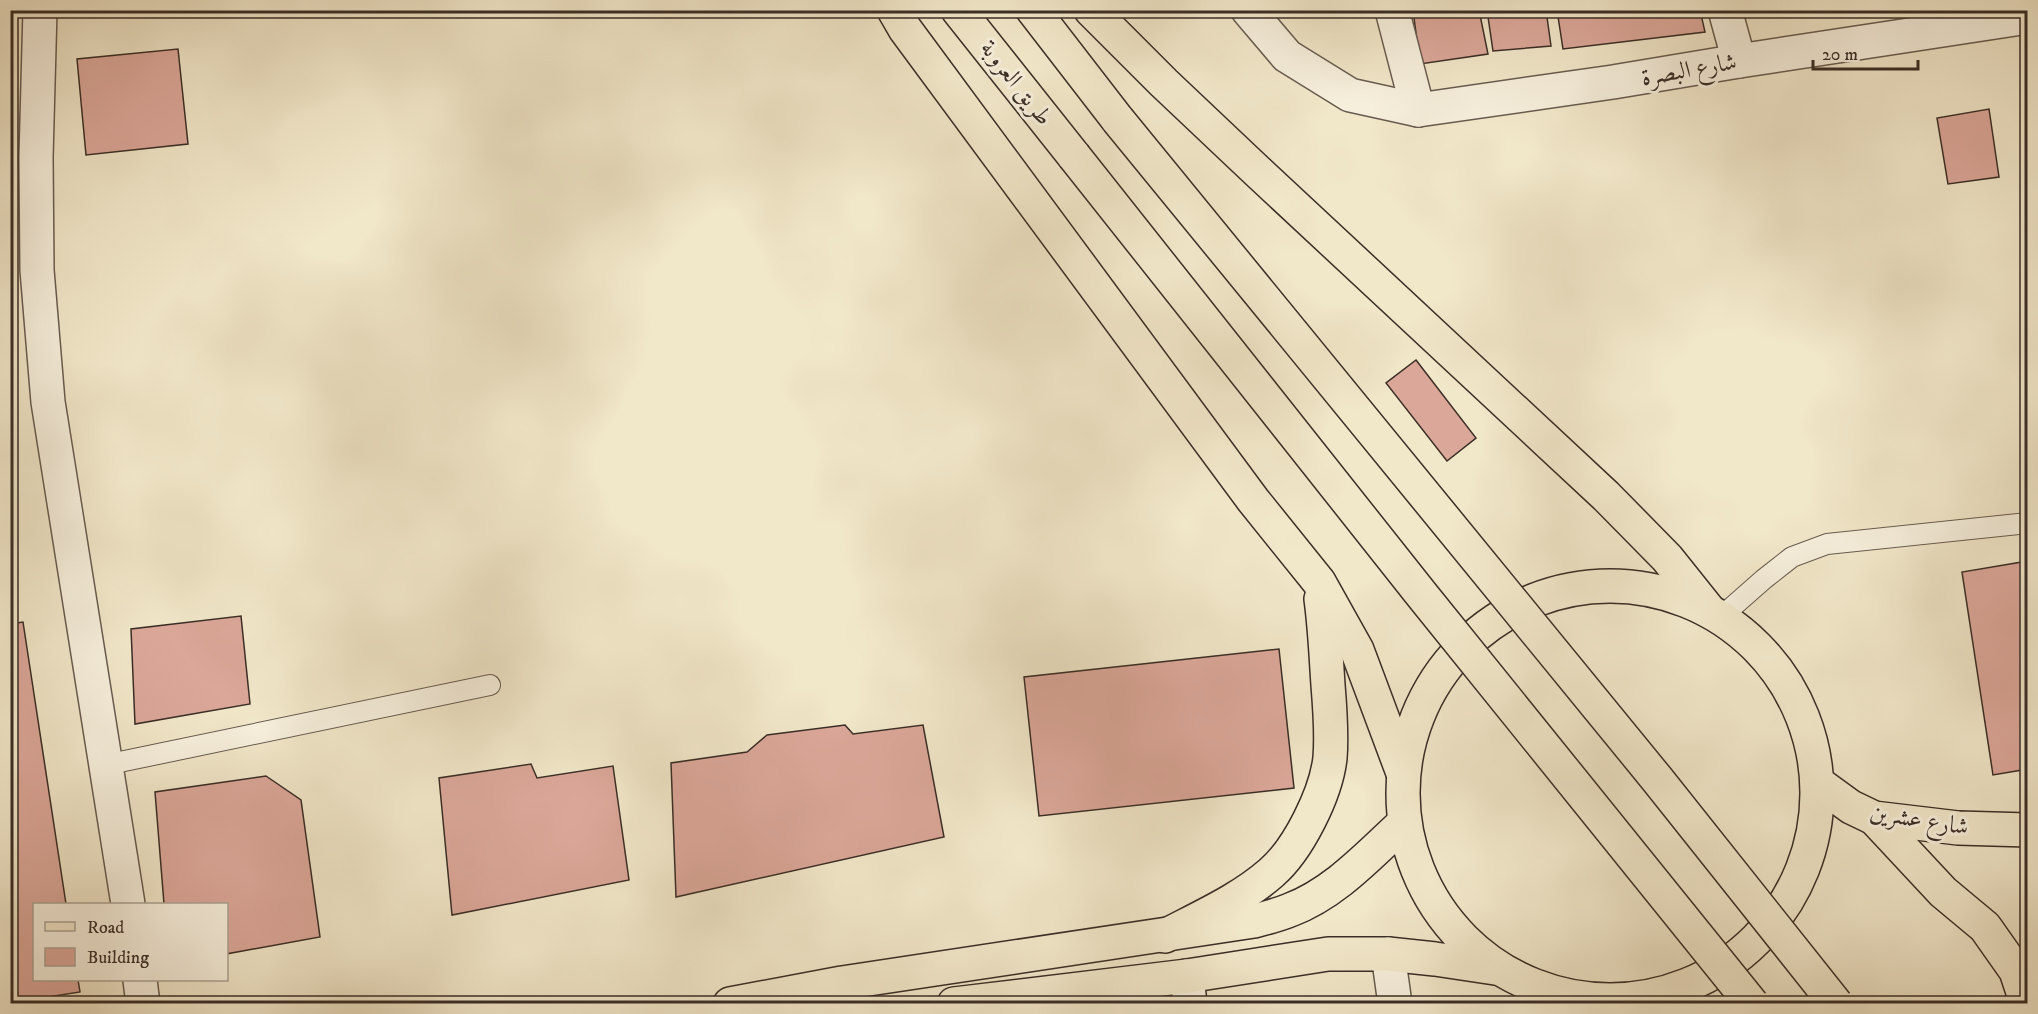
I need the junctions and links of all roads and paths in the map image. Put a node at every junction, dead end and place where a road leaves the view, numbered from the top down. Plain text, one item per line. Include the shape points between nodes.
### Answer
1 (40, 10) edge
2 (894, 10) edge
3 (958, 10) edge
4 (1033, 10) edge
5 (1091, 10) edge
6 (1248, 10) edge
7 (1392, 10) edge
8 (1725, 10) edge
9 (2028, 17) edge
10 (1739, 61) junction
11 (1418, 110) junction
12 (2028, 523) edge
13 (1318, 582) junction
14 (1714, 612) junction
15 (490, 685) dead end
16 (105, 765) junction
17 (1403, 773) junction
18 (1818, 783) junction
19 (1874, 818) junction
20 (1404, 823) junction
21 (2028, 830) edge
22 (128, 903) edge
23 (1165, 936) junction
24 (1388, 954) junction
25 (1496, 968) junction
26 (140, 981) edge
27 (1189, 990) edge
28 (1547, 998) edge
29 (1588, 1002) edge
30 (143, 1004) edge
31 (730, 1004) edge
32 (954, 1004) edge
33 (1395, 1004) edge
34 (1752, 1004) edge
35 (1836, 1004) edge
36 (2027, 1004) edge

1 - 16 street via 37,270 48,402
2 - 13 main road via 1253,500
3 - 34 main road, طريق العروبة, bridge
4 - 35 main road, bridge via 1118,120
5 - 14 main road via 1222,139 1606,496
6 - 11 street, شارع البصرة via 1287,56 1350,95
7 - 11 street
8 - 10 street
9 - 10 street, شارع البصرة
10 - 11 street, شارع البصرة
12 - 14 lane via 1827,544 1792,558
13 - 17 main road via 1357,650
13 - 23 main road via 1327,639 1330,723 1330,760 1319,800 1299,839 1272,872 1237,897
14 - 17 main road via 1630,585 1550,594 1478,632 1426,695
14 - 18 main road via 1760,648 1790,688 1810,734
15 - 16 lane
16 - 22 street
17 - 20 main road
18 - 19 main road, شارع عشرين
18 - 29 main road via 1809,854 1776,918 1724,967 1658,996
19 - 21 main road, شارع عشرين via 1958,828
19 - 36 main road via 1943,892 1985,927 2016,971
20 - 23 main road via 1326,891 1291,910 1254,921
20 - 25 main road via 1420,879 1451,929
23 - 31 main road via 842,983
24 - 25 main road
24 - 27 main road via 1328,954
24 - 33 street
25 - 28 main road
26 - 30 street
27 - 32 main road
28 - 29 main road

